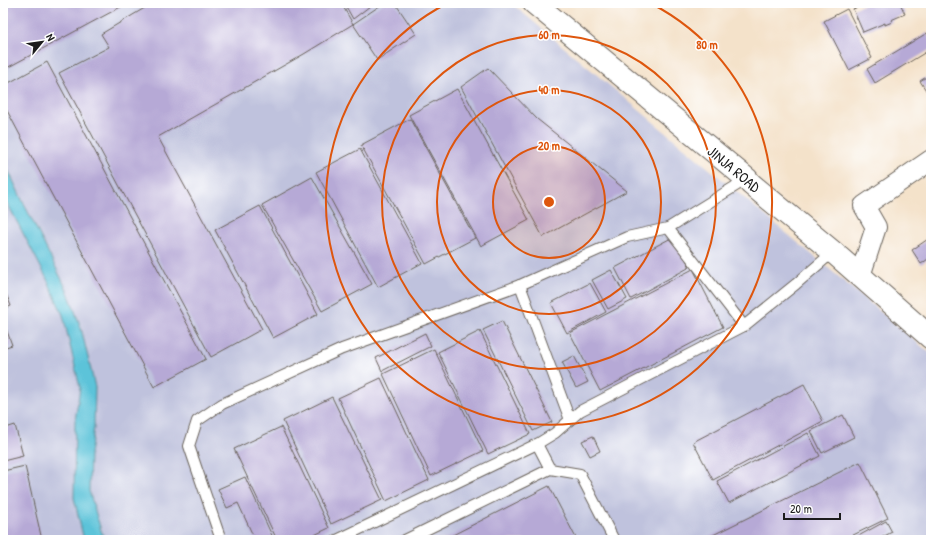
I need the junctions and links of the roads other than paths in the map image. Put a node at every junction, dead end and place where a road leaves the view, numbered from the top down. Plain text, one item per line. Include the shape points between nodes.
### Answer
1 (534, 3) edge
2 (931, 160) edge
3 (747, 179) junction
4 (668, 228) junction
5 (833, 252) junction
6 (860, 276) junction
7 (520, 285) junction
8 (744, 326) junction
9 (931, 338) edge
10 (570, 420) junction
11 (538, 444) junction
12 (550, 469) junction
13 (221, 540) edge
14 (338, 540) edge
15 (406, 540) edge
16 (614, 540) edge

1 - 3 highway, JINJA ROAD
2 - 6 street via 864,206 876,227
3 - 4 lane
3 - 5 highway, JINJA ROAD
4 - 7 lane via 627,237
4 - 8 lane
5 - 6 highway, JINJA ROAD
5 - 8 lane
6 - 9 highway, JINJA ROAD
7 - 10 lane
7 - 13 lane via 342,349 222,404 197,421 189,446
8 - 10 lane via 586,408
10 - 11 lane
11 - 12 lane
11 - 14 lane
12 - 15 lane
12 - 16 lane via 580,474

